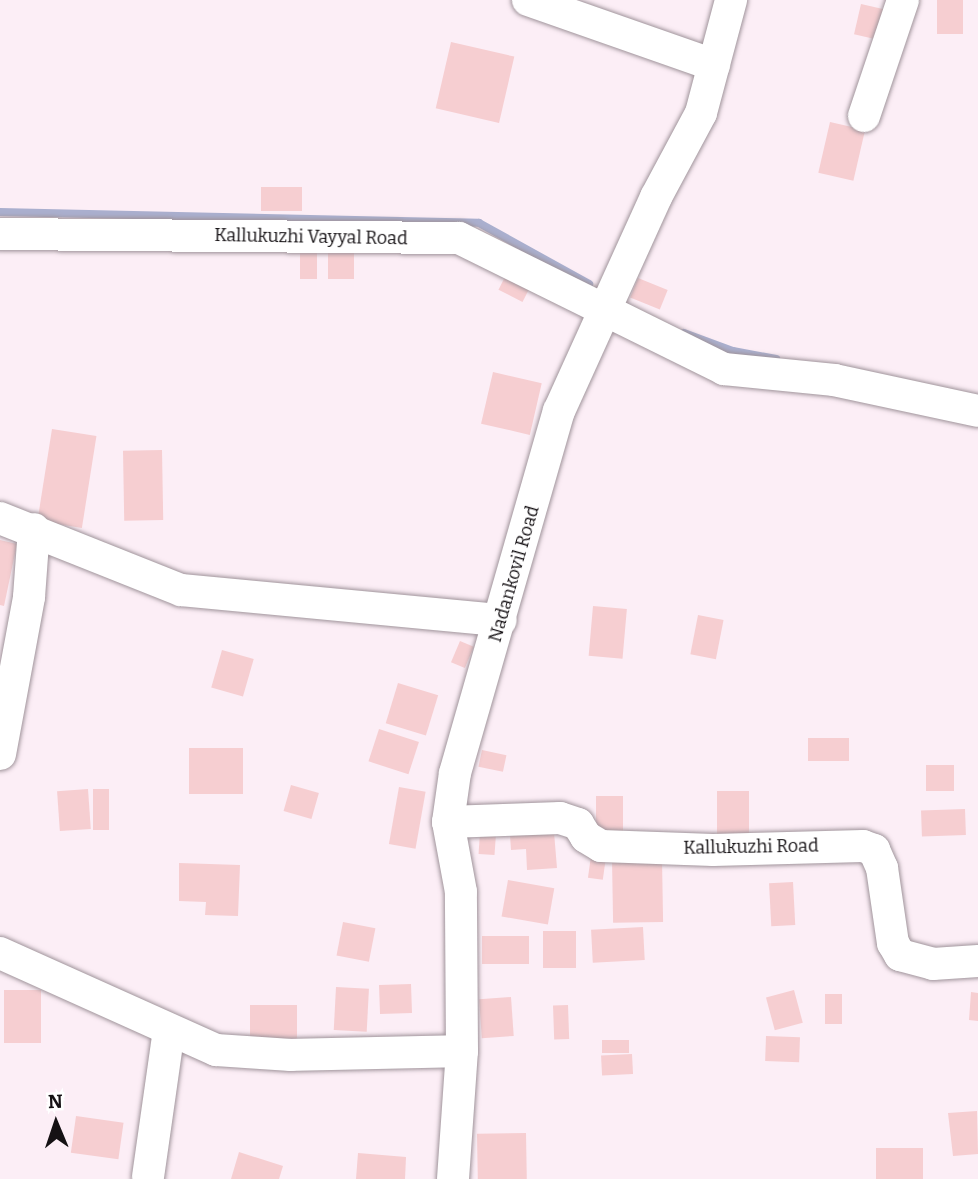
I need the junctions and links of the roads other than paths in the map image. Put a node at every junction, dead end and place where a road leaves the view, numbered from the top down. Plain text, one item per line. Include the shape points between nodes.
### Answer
1 (528, 0) edge
2 (731, 0) edge
3 (903, 0) edge
4 (714, 65) junction
5 (864, 116) dead end
6 (0, 234) edge
7 (604, 312) junction
8 (978, 411) edge
9 (0, 518) edge
10 (34, 529) junction
11 (501, 620) junction
12 (0, 754) edge
13 (448, 822) junction
14 (0, 953) edge
15 (978, 961) edge
16 (169, 1030) junction
17 (462, 1051) junction
18 (148, 1177) dead end
19 (453, 1179) edge

1 - 4 street
2 - 4 street, Nadankovil Road
3 - 5 street
4 - 7 street, Nadankovil Road via 701,113
6 - 7 street, Kallukuzhi Vayyal Road via 459,238 524,267
7 - 8 street, Kallukuzhi Vayyal Road via 724,369 834,380
7 - 11 street, Nadankovil Road via 559,411
9 - 10 street
10 - 11 street via 181,590
10 - 12 street via 29,597
11 - 13 street, Nadankovil Road via 455,774
13 - 15 street, Kallukuzhi Road via 559,818 578,824 586,837 601,846 713,850 863,846 874,850 882,867 893,943 900,955 933,964
13 - 17 street, Nadankovil Road via 461,892
14 - 16 street
16 - 17 street via 228,1051 291,1055
16 - 18 street
17 - 19 street, Nadankovil Road

